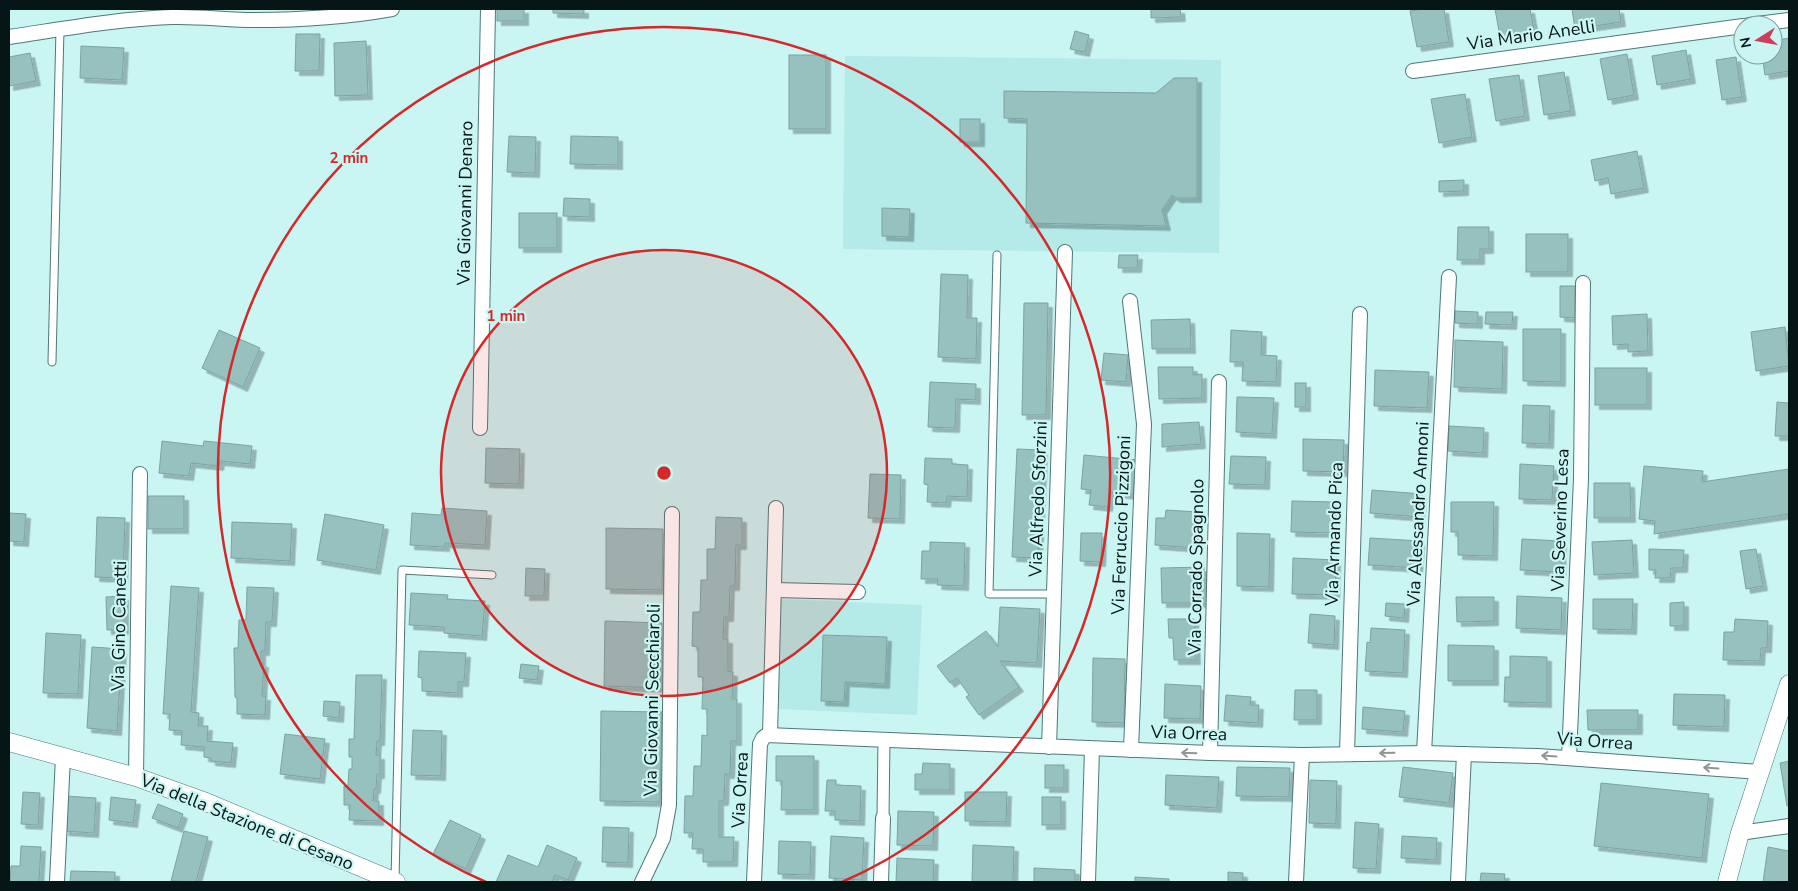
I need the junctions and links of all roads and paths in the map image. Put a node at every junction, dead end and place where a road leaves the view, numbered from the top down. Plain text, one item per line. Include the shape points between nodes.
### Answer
1 (392, 9) edge
2 (488, 9) edge
3 (1733, 27) edge
4 (60, 29) junction
5 (9, 37) edge
6 (1413, 71) dead end
7 (1065, 252) dead end
8 (997, 255) dead end
9 (1449, 277) dead end
10 (1583, 282) dead end
11 (1130, 301) dead end
12 (1360, 314) dead end
13 (52, 362) dead end
14 (1219, 382) dead end
15 (480, 428) dead end
16 (140, 474) dead end
17 (776, 508) dead end
18 (672, 514) dead end
19 (492, 575) dead end
20 (774, 590) junction
21 (858, 592) dead end
22 (1054, 594) junction
23 (1789, 684) edge
24 (770, 735) junction
25 (884, 739) junction
26 (9, 742) edge
27 (1049, 747) junction
28 (1092, 749) junction
29 (1131, 750) junction
30 (1424, 753) junction
31 (1210, 754) junction
32 (1347, 754) junction
33 (1464, 754) junction
34 (1302, 755) junction
35 (63, 757) junction
36 (1569, 758) junction
37 (1760, 772) junction
38 (136, 778) junction
39 (883, 818) joint
40 (1789, 826) edge
41 (1740, 833) junction
42 (57, 882) edge
43 (396, 882) edge
44 (642, 882) edge
45 (754, 882) edge
46 (881, 882) edge
47 (1088, 882) edge
48 (1296, 882) edge
49 (1458, 882) edge
50 (1727, 882) edge

1 - 4 street via 290,19 171,18
2 - 15 street, Via Giovanni Denaro
3 - 6 street, Via Mario Anelli
4 - 5 street
4 - 13 lane
7 - 22 street, Via Alfredo Sforzini
8 - 22 lane via 990,594
9 - 30 street, Via Alessandro Annoni
10 - 36 street, Via Severino Lesa via 1581,478
11 - 29 street, Via Ferruccio Pizzigoni via 1144,419
12 - 32 street, Via Armando Pica
14 - 31 street, Via Corrado Spagnolo
16 - 38 street, Via Gino Canetti
17 - 20 street
18 - 44 street, Via Giovanni Secchiaroli via 669,805 662,838
19 - 43 lane via 402,570
20 - 21 street
20 - 24 street
22 - 27 street, Via Alfredo Sforzini
23 - 37 street
24 - 25 street, Via Orrea
24 - 45 street, Via Orrea via 760,744
25 - 27 street, Via Orrea
25 - 39 street
26 - 35 street, Via della Stazione di Cesano
27 - 28 street, Via Orrea
28 - 29 street, Via Orrea
28 - 47 street
31 -> 29 street, Via Orrea
30 -> 32 street, Via Orrea
30 - 33 street, Via Orrea
31 - 34 street, Via Orrea
32 - 34 street, Via Orrea
36 -> 33 street, Via Orrea
33 - 49 street
34 - 48 street
35 - 38 street, Via della Stazione di Cesano
35 - 42 street
37 -> 36 street, Via Orrea
37 - 41 street
38 - 43 street, Via della Stazione di Cesano via 206,802
39 - 46 street
40 - 41 street
41 - 50 street

